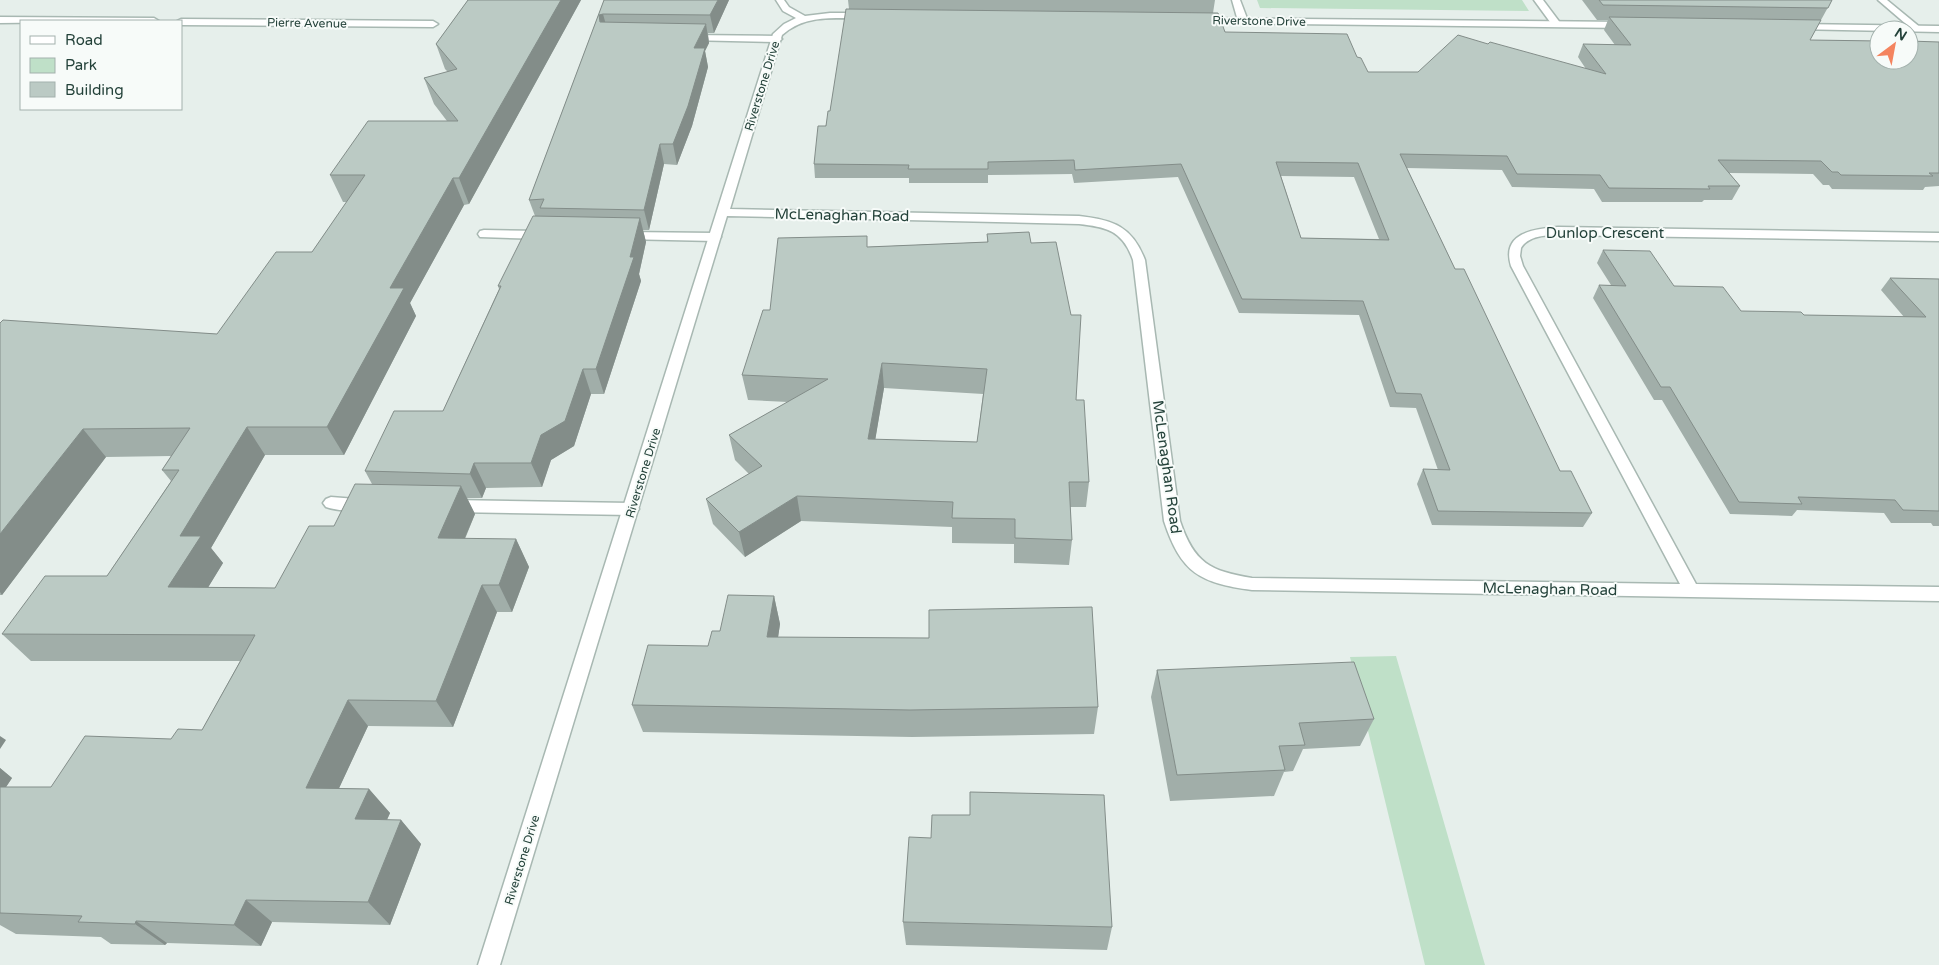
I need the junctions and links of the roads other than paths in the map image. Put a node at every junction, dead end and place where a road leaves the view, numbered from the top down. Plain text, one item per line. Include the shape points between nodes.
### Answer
1 (780, 0) edge
2 (1236, 0) edge
3 (1538, 0) edge
4 (1882, 0) edge
5 (875, 17) edge
6 (802, 18) junction
7 (0, 20) edge
8 (20, 20) edge
9 (1183, 20) edge
10 (1906, 20) edge
11 (1243, 21) junction
12 (182, 22) edge
13 (433, 24) dead end
14 (1556, 24) junction
15 (1636, 25) edge
16 (1786, 27) edge
17 (1869, 28) edge
18 (1919, 28) edge
19 (1939, 29) edge
20 (677, 38) edge
21 (777, 39) junction
22 (723, 212) junction
23 (484, 234) dead end
24 (552, 235) edge
25 (610, 235) edge
26 (716, 237) junction
27 (1939, 237) edge
28 (331, 503) dead end
29 (379, 504) edge
30 (438, 506) edge
31 (632, 509) junction
32 (1692, 591) junction
33 (1939, 594) edge
34 (489, 965) edge

1 - 6 street via 786,9
2 - 11 street
3 - 14 street
4 - 10 street
5 - 6 street, Riverstone Drive
6 - 21 street, Riverstone Drive via 786,25
7 - 8 street
9 - 11 street, Riverstone Drive
11 - 14 street, Riverstone Drive
12 - 13 street, Pierre Avenue
14 - 15 street, Riverstone Drive
16 - 17 street
18 - 19 street
20 - 21 street
21 - 22 street, Riverstone Drive
22 - 26 street, Riverstone Drive
22 - 32 street, McLenaghan Road via 1079,220 1108,224 1119,230 1135,246 1139,260 1172,521 1178,542 1186,557 1201,570 1223,580 1252,584
23 - 24 street
25 - 26 street
26 - 31 street, Riverstone Drive
27 - 32 street, Dunlop Crescent via 1558,232 1533,234 1515,247 1513,256 1517,266
28 - 29 street
30 - 31 street
31 - 34 street, Riverstone Drive
32 - 33 street, McLenaghan Road

